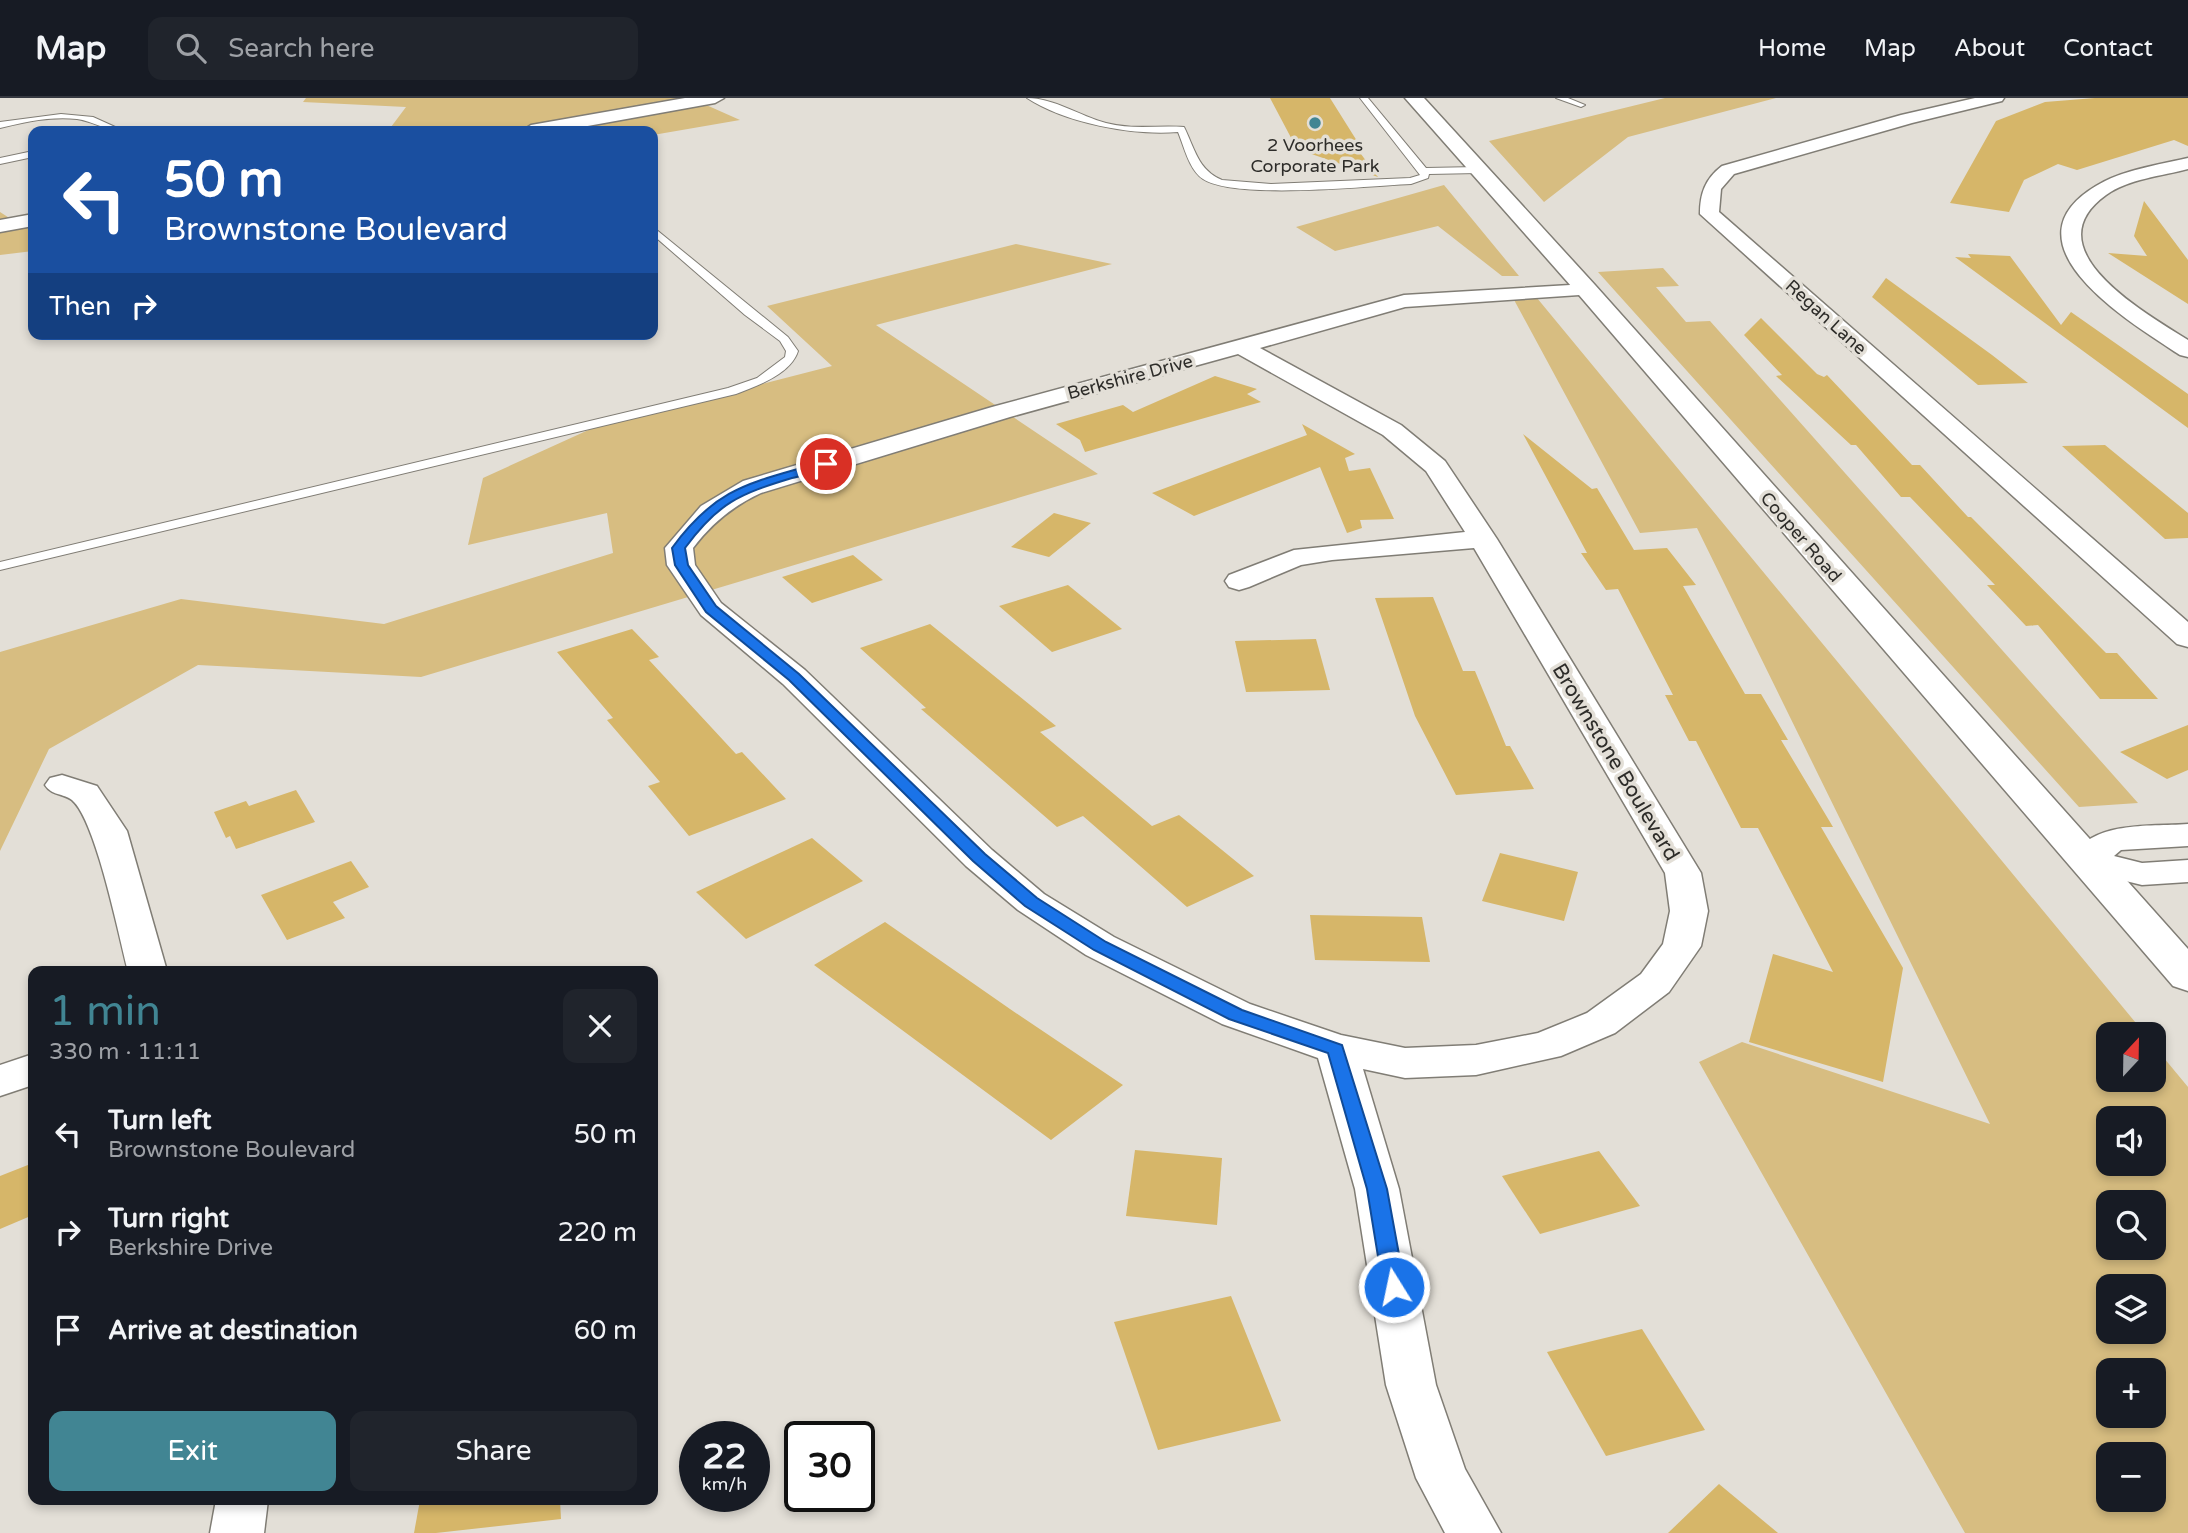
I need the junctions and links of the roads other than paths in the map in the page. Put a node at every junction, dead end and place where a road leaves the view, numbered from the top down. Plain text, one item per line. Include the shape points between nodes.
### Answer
1 (715, 98) edge
2 (1031, 98) edge
3 (1364, 98) edge
4 (1414, 98) edge
5 (1560, 98) edge
6 (1996, 98) edge
7 (1581, 105) dead end
8 (0, 125) edge
9 (111, 126) edge
10 (559, 126) edge
11 (28, 155) edge
12 (0, 161) edge
13 (2188, 163) edge
14 (1478, 170) junction
15 (1424, 171) junction
16 (28, 221) edge
17 (0, 226) edge
18 (658, 234) edge
19 (1587, 290) junction
20 (1241, 346) junction
21 (2188, 350) edge
22 (693, 529) joint
23 (1483, 539) junction
24 (0, 566) edge
25 (1239, 581) dead end
26 (2188, 638) edge
27 (62, 785) dead end
28 (2188, 835) edge
29 (2086, 860) junction
30 (2188, 871) edge
31 (147, 966) edge
32 (2188, 976) edge
33 (1336, 1049) junction
34 (28, 1071) edge
35 (0, 1081) edge
36 (241, 1505) edge
37 (237, 1533) edge
38 (1474, 1533) edge

1 - 10 street
2 - 15 lane via 1118,130 1181,129 1203,175 1220,183 1411,181 1425,176
3 - 15 lane
4 - 14 street, Cooper Road
5 - 7 lane
6 - 26 street, Regan Lane via 1728,170 1717,177 1709,195 1710,214
8 - 9 lane via 74,115
11 - 12 lane
13 - 21 street via 2102,190 2077,211 2068,236 2077,260 2099,286
14 - 15 lane
14 - 19 street, Cooper Road
16 - 17 street
18 - 24 lane via 784,339 792,351 790,358 761,380 732,391
19 - 20 street, Berkshire Drive via 1404,302
19 - 29 street, Cooper Road
20 - 22 street, Berkshire Drive via 752,487 723,500
20 - 23 street, Brownstone Boulevard via 1392,430 1436,466
22 - 33 street, Brownstone Boulevard via 679,548 681,565 711,609 794,677 979,858 1031,902 1100,946 1236,1014
23 - 25 street via 1294,558
23 - 33 street, Brownstone Boulevard via 1683,873 1689,911 1682,946 1655,983 1601,1023 1546,1046 1476,1060 1405,1063
27 - 31 street via 85,793 108,831
28 - 29 street via 2112,840
29 - 30 street via 2142,874
29 - 32 street, Cooper Road
33 - 38 street via 1377,1189 1411,1385 1442,1478
34 - 35 street
36 - 37 street

